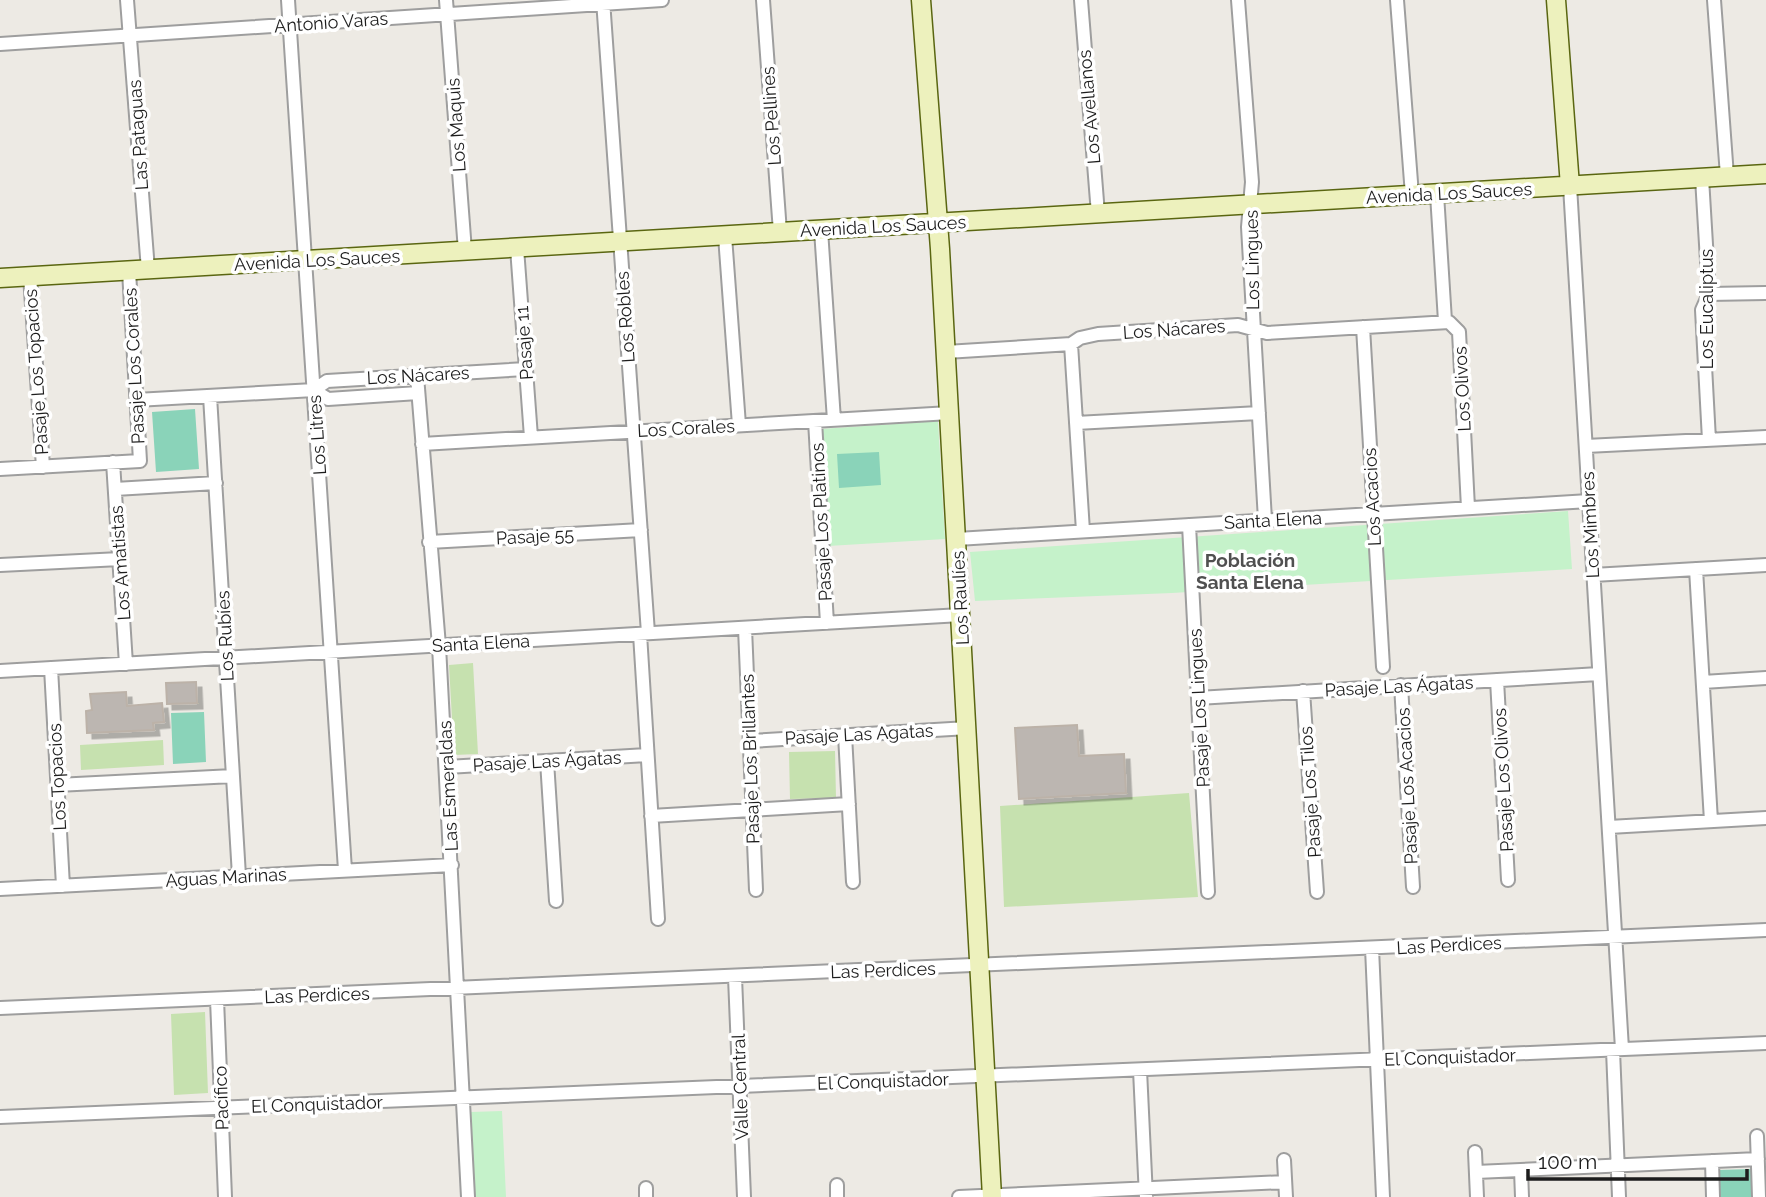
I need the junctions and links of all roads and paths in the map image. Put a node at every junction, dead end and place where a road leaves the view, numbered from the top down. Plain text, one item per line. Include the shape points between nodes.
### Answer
1 (128, 0) edge
2 (288, 0) edge
3 (446, 0) edge
4 (662, 0) edge
5 (763, 0) edge
6 (921, 0) edge
7 (1081, 0) edge
8 (1238, 0) edge
9 (1397, 0) edge
10 (1556, 0) edge
11 (1714, 0) edge
12 (603, 2) edge
13 (447, 14) junction
14 (289, 25) junction
15 (130, 36) junction
16 (0, 44) edge
17 (1766, 174) edge
18 (1727, 176) junction
19 (1702, 178) junction
20 (1570, 186) junction
21 (1437, 194) junction
22 (1412, 195) junction
23 (1250, 205) junction
24 (1098, 214) junction
25 (939, 223) junction
26 (821, 230) junction
27 (780, 232) junction
28 (725, 236) junction
29 (620, 242) junction
30 (517, 248) junction
31 (465, 251) junction
32 (307, 260) junction
33 (148, 270) junction
34 (129, 271) junction
35 (30, 276) junction
36 (0, 278) edge
37 (1766, 293) edge
38 (1709, 294) junction
39 (1445, 321) junction
40 (1363, 327) junction
41 (1254, 329) junction
42 (1071, 344) junction
43 (946, 352) junction
44 (526, 369) junction
45 (417, 376) junction
46 (314, 390) junction
47 (418, 393) junction
48 (210, 396) junction
49 (136, 400) junction
50 (950, 413) junction
51 (1259, 413) junction
52 (834, 420) junction
53 (815, 421) junction
54 (1076, 423) junction
55 (739, 425) junction
56 (634, 431) junction
57 (531, 437) junction
58 (1766, 437) edge
59 (1709, 440) junction
60 (422, 444) junction
61 (1586, 446) junction
62 (113, 462) junction
63 (43, 467) junction
64 (0, 469) edge
65 (216, 483) junction
66 (115, 489) junction
67 (1589, 501) junction
68 (1468, 508) junction
69 (1373, 514) junction
70 (1265, 520) junction
71 (1189, 525) junction
72 (641, 530) junction
73 (1083, 531) junction
74 (957, 539) junction
75 (429, 542) junction
76 (120, 559) junction
77 (0, 565) edge
78 (1766, 565) edge
79 (1696, 569) junction
80 (1593, 575) junction
81 (961, 615) junction
82 (827, 623) junction
83 (745, 628) junction
84 (644, 634) junction
85 (439, 646) junction
86 (331, 652) junction
87 (226, 658) junction
88 (126, 664) junction
89 (1383, 667) dead end
90 (51, 668) junction
91 (0, 671) edge
92 (1599, 674) junction
93 (1766, 678) edge
94 (1497, 680) junction
95 (1703, 682) junction
96 (1401, 685) junction
97 (1303, 691) junction
98 (1198, 698) junction
99 (968, 728) junction
100 (845, 735) junction
101 (750, 741) junction
102 (647, 755) junction
103 (547, 761) junction
104 (447, 767) junction
105 (233, 776) junction
106 (57, 785) junction
107 (849, 804) junction
108 (752, 810) junction
109 (651, 816) junction
110 (1766, 818) edge
111 (1711, 821) junction
112 (1609, 827) junction
113 (452, 865) junction
114 (345, 870) junction
115 (239, 876) junction
116 (1508, 880) dead end
117 (853, 882) dead end
118 (63, 886) junction
119 (1413, 887) dead end
120 (0, 889) edge
121 (756, 890) dead end
122 (1208, 892) dead end
123 (1317, 892) dead end
124 (556, 901) dead end
125 (657, 919) dead end
126 (1766, 930) edge
127 (1615, 937) junction
128 (1373, 948) junction
129 (981, 966) junction
130 (735, 977) junction
131 (460, 989) junction
132 (217, 999) junction
133 (0, 1008) edge
134 (1766, 1043) edge
135 (1617, 1050) junction
136 (1377, 1060) junction
137 (1140, 1070) junction
138 (988, 1077) junction
139 (740, 1087) junction
140 (464, 1098) junction
141 (221, 1108) junction
142 (0, 1117) edge
143 (1757, 1136) dead end
144 (1475, 1152) dead end
145 (1758, 1159) junction
146 (1284, 1160) dead end
147 (1712, 1161) junction
148 (1618, 1166) junction
149 (1521, 1170) junction
150 (1476, 1172) junction
151 (1285, 1182) junction
152 (1240, 1191) edge
153 (1146, 1193) edge
154 (992, 1196) edge
155 (225, 1197) edge
156 (468, 1197) edge
157 (744, 1197) edge
158 (959, 1197) edge
159 (1286, 1197) edge
160 (1383, 1197) edge
161 (1477, 1197) edge
162 (1522, 1197) edge
163 (1619, 1197) edge
164 (1713, 1197) edge
165 (1759, 1197) edge

1 - 15 street, Las Pataguas
2 - 14 street, Los Litres
3 - 13 street, Los Maquis
4 - 12 street, Antonio Varas
5 - 27 street, Los Pellines
6 - 25 street, Los Raulíes
7 - 24 street, Los Avellanos
8 - 23 street, Los Lingues
9 - 22 street
10 - 20 street, Los Mimbres
11 - 18 street
12 - 13 street, Antonio Varas
12 - 29 street, Los Robles
13 - 14 street, Antonio Varas
13 - 31 street, Los Maquis
14 - 15 street, Antonio Varas
14 - 32 street, Los Litres
15 - 16 street, Antonio Varas
15 - 33 street, Las Pataguas
17 - 18 street, Avenida Los Sauces
18 - 19 street, Avenida Los Sauces
19 - 20 street, Avenida Los Sauces
19 - 38 street, Los Eucaliptus
20 - 21 street, Avenida Los Sauces
20 - 61 street, Los Mimbres
21 - 22 street, Avenida Los Sauces
21 - 39 street, Los Olivos
22 - 23 street, Avenida Los Sauces
23 - 24 street, Avenida Los Sauces
23 - 41 street, Los Lingues
24 - 25 street, Avenida Los Sauces
25 - 26 street, Avenida Los Sauces
25 - 43 street, Los Raulíes
26 - 27 street, Avenida Los Sauces
26 - 52 street
27 - 28 street, Avenida Los Sauces
28 - 29 street, Avenida Los Sauces
28 - 55 street
29 - 30 street, Avenida Los Sauces
29 - 56 street, Los Robles
30 - 31 street, Avenida Los Sauces
30 - 44 street, Pasaje 11
31 - 32 street, Avenida Los Sauces
32 - 33 street, Avenida Los Sauces
32 - 46 street, Los Litres
33 - 34 street, Avenida Los Sauces
34 - 35 street, Avenida Los Sauces
34 - 49 street, Pasaje Los Corales
35 - 36 street, Avenida Los Sauces
35 - 63 street, Pasaje Los Topacios
37 - 38 street
38 - 59 street, Los Eucaliptus via 1702,310
39 - 40 street, Los Nácares
39 - 68 street, Los Olivos via 1459,332
40 - 41 street, Los Nácares via 1267,333
40 - 69 street, Los Acacios
41 - 42 street, Los Nácares via 1238,325 1098,334
41 - 51 street, Los Lingues
42 - 43 street, Los Nácares
42 - 54 street
43 - 50 street, Los Raulíes
44 - 45 street, Los Nácares
44 - 57 street, Pasaje 11
45 - 46 street, Los Nácares via 327,380
45 - 47 street, Las Esmeraldas
46 - 47 street, Los Nácares via 328,399
46 - 48 street, Los Nácares
46 - 86 street, Los Litres
47 - 60 street, Las Esmeraldas
48 - 49 street, Los Nácares
48 - 65 street, Los Rubíes
49 - 62 street, Pasaje Los Corales via 140,461
50 - 52 street, Los Corales
50 - 74 street, Los Raulíes
51 - 54 street
51 - 70 street, Los Lingues
52 - 53 street, Los Corales
53 - 55 street, Los Corales
53 - 82 street, Pasaje Los Platinos
54 - 73 street
55 - 56 street, Los Corales
56 - 57 street, Los Corales
56 - 72 street, Los Robles
57 - 60 street, Los Corales
58 - 59 street
59 - 61 street
60 - 75 street, Las Esmeraldas
61 - 67 street, Los Mimbres
62 - 63 street
62 - 66 street, Los Amatistas
63 - 64 street
65 - 66 street
65 - 87 street, Los Rubíes
66 - 76 street, Los Amatistas
67 - 68 street, Santa Elena
67 - 80 street, Los Mimbres
68 - 69 street, Santa Elena
69 - 70 street, Santa Elena
69 - 89 street, Los Acacios
70 - 71 street, Santa Elena
71 - 73 street, Santa Elena
71 - 98 street, Pasaje Los Lingues
72 - 75 street, Pasaje 55
72 - 84 street, Los Robles
73 - 74 street, Santa Elena
74 - 81 street, Los Raulíes
75 - 85 street, Las Esmeraldas
76 - 77 street
76 - 88 street, Los Amatistas
78 - 79 street
79 - 80 street
79 - 95 street
80 - 92 street, Los Mimbres
81 - 82 street, Santa Elena
81 - 99 street, Los Raulíes
82 - 83 street, Santa Elena
83 - 84 street, Santa Elena
83 - 101 street, Pasaje Los Brillantes
84 - 85 street, Santa Elena
84 - 102 street, Los Robles
85 - 86 street, Santa Elena
85 - 104 street, Las Esmeraldas
86 - 87 street, Santa Elena
86 - 114 street, Los Litres
87 - 88 street, Santa Elena
87 - 105 street, Los Rubíes
88 - 90 street, Santa Elena
90 - 91 street, Santa Elena
90 - 106 street, Los Topacios
92 - 94 street, Pasaje Las Ágatas
92 - 112 street, Los Mimbres
93 - 95 street
94 - 96 street, Pasaje Las Ágatas
94 - 116 street, Pasaje Los Olivos
95 - 111 street
96 - 97 street, Pasaje Las Ágatas
96 - 119 street, Pasaje Los Acacios
97 - 98 street, Pasaje Las Ágatas
97 - 123 street, Pasaje Los Tilos
98 - 122 street, Pasaje Los Lingues
99 - 100 street, Pasaje Las Agatas
99 - 129 street, Los Raulíes
100 - 101 street, Pasaje Las Agatas
100 - 107 street
101 - 108 street, Pasaje Los Brillantes
102 - 103 street, Pasaje Las Ágatas
102 - 109 street, Los Robles
103 - 104 street, Pasaje Las Ágatas
103 - 124 street
104 - 113 street, Las Esmeraldas
105 - 106 street
105 - 115 street, Los Rubíes
106 - 118 street, Los Topacios
107 - 108 street
107 - 117 street
108 - 109 street
108 - 121 street, Pasaje Los Brillantes
109 - 125 street, Los Robles
110 - 111 street
111 - 112 street
112 - 127 street, Los Mimbres
113 - 114 street, Aguas Marinas
113 - 131 street, Las Esmeraldas
114 - 115 street, Aguas Marinas
115 - 118 street, Aguas Marinas
118 - 120 street, Aguas Marinas
126 - 127 street, Las Perdices
127 - 128 street, Las Perdices
127 - 135 street, Los Mimbres
128 - 129 street, Las Perdices
128 - 136 street
129 - 130 street, Las Perdices
129 - 138 street, Los Raulíes
130 - 131 street, Las Perdices
130 - 139 street, Valle Central
131 - 132 street, Las Perdices
131 - 140 street, Las Esmeraldas
132 - 133 street, Las Perdices
132 - 141 street, Pacífico
134 - 135 street, El Conquistador
135 - 136 street, El Conquistador
135 - 148 street, Los Mimbres
136 - 137 street, El Conquistador
136 - 160 street
137 - 138 street, El Conquistador
137 - 153 street
138 - 139 street, El Conquistador
138 - 154 street, Los Raulíes
139 - 140 street, El Conquistador
139 - 157 street, Valle Central
140 - 141 street, El Conquistador
140 - 156 street, Las Esmeraldas
141 - 142 street, El Conquistador
141 - 155 street, Pacífico
143 - 145 street
144 - 150 street
145 - 147 street
145 - 165 street
146 - 151 street
147 - 148 street
147 - 164 street
148 - 149 street
148 - 163 street, Los Mimbres
149 - 150 street
149 - 162 street
150 - 161 street
151 - 152 street
151 - 159 street
152 - 153 street
153 - 154 street
154 - 158 street

